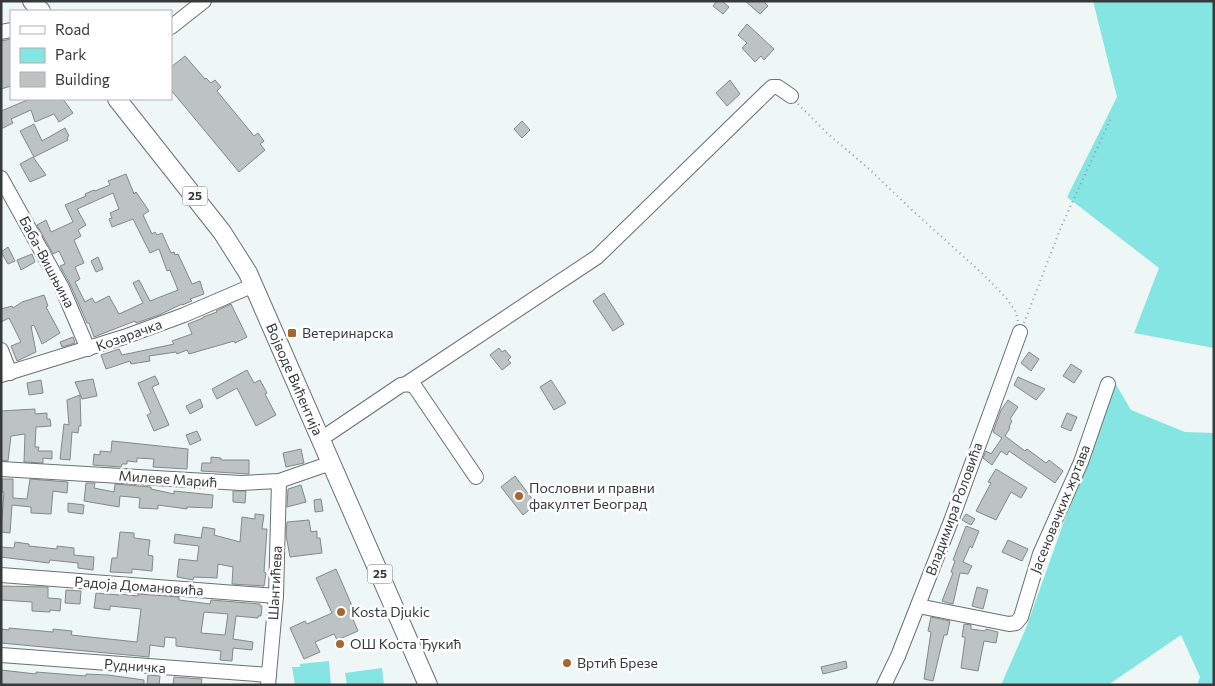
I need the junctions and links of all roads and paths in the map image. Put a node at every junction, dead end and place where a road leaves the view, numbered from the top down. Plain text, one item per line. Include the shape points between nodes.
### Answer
1 (32, 1) edge
2 (204, 1) edge
3 (41, 10) edge
4 (172, 26) edge
5 (791, 96) joint
6 (118, 100) edge
7 (1111, 118) dead end
8 (1, 178) edge
9 (254, 285) junction
10 (1020, 332) junction
11 (88, 349) junction
12 (1, 350) edge
13 (6, 374) edge
14 (406, 384) junction
15 (1108, 384) dead end
16 (321, 439) junction
17 (331, 463) junction
18 (1, 469) edge
19 (476, 476) dead end
20 (278, 481) junction
21 (1, 575) edge
22 (276, 596) junction
23 (918, 606) junction
24 (1, 655) edge
25 (269, 680) edge
26 (428, 685) edge
27 (884, 685) edge

1 - 3 main road
2 - 4 street
5 - 10 path via 846,151 868,167 1008,299 1016,312
5 - 14 street via 778,87 772,87 597,258
6 - 9 main road, Војводе Вићентија / 25 via 222,232
7 - 10 path via 1061,227
8 - 11 street, Баба-Вишњина via 62,288
9 - 11 street, Козарачка via 168,321
9 - 16 main road, Војводе Вићентија / 25
10 - 23 street, Владимира Роловића
11 - 13 street, Козарачка
12 - 13 street
14 - 16 street
14 - 19 street via 414,387
15 - 23 street, Јасеновачких жртава via 1081,462 1040,554 1021,617 1016,623
16 - 17 main road, Војводе Вићентија / 25
17 - 20 street, Милеве Марић
17 - 26 main road, Војводе Вићентија / 25
18 - 20 street, Милеве Марић via 206,482
20 - 22 street, Шантићева
21 - 22 street, Радоја Домановића
22 - 25 street, Шантићева
23 - 27 street, Владимира Роловића
24 - 25 street, Рудничка

